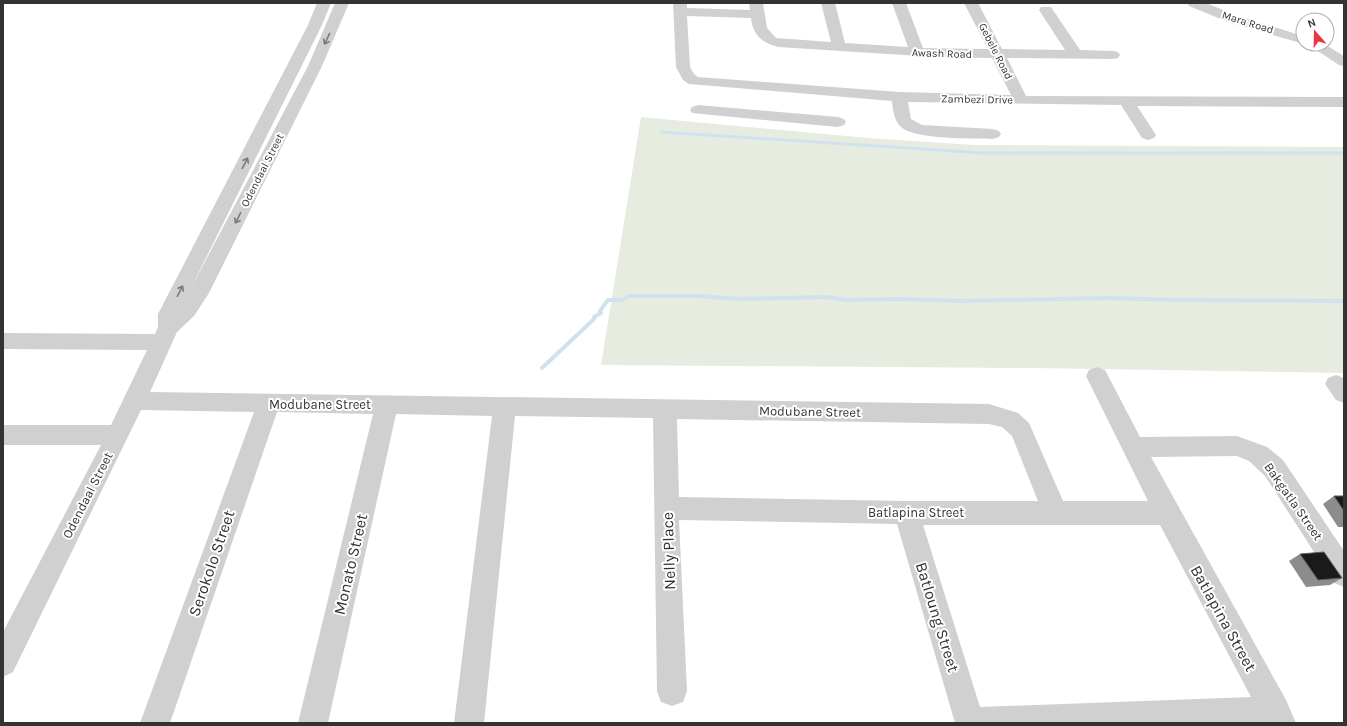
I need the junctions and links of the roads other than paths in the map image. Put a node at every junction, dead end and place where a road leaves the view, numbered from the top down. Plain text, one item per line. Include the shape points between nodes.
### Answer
1 (324, 3) edge
2 (342, 3) edge
3 (828, 3) edge
4 (899, 3) edge
5 (971, 3) edge
6 (1194, 3) edge
7 (680, 7) edge
8 (756, 9) edge
9 (1046, 10) dead end
10 (1295, 38) edge
11 (839, 47) junction
12 (917, 52) junction
13 (1327, 52) edge
14 (997, 54) junction
15 (1075, 54) junction
16 (1113, 55) dead end
17 (1344, 62) edge
18 (760, 87) junction
19 (899, 97) junction
20 (1021, 100) junction
21 (1126, 101) junction
22 (1344, 102) edge
23 (698, 110) dead end
24 (755, 115) junction
25 (838, 122) dead end
26 (993, 134) dead end
27 (1148, 135) dead end
28 (165, 335) junction
29 (3, 341) edge
30 (1097, 376) dead end
31 (134, 401) junction
32 (268, 404) junction
33 (387, 404) junction
34 (505, 406) junction
35 (665, 410) junction
36 (3, 435) edge
37 (118, 435) junction
38 (1134, 447) junction
39 (666, 508) junction
40 (1055, 512) junction
41 (906, 513) junction
42 (1167, 513) junction
43 (1344, 574) edge
44 (3, 662) edge
45 (672, 691) dead end
46 (1278, 717) edge
47 (155, 723) edge
48 (313, 723) edge
49 (469, 723) edge
50 (970, 723) edge

28 -> 1 street, Odendaal Street via 168,314
2 -> 28 street, Odendaal Street via 315,66 199,293
3 - 11 street
4 - 12 street
5 - 14 street, Gebele Road
6 - 10 street, Mara Road via 1233,19
7 - 8 street
7 - 18 street, Zambezi Drive via 683,67 688,78 694,81
8 - 11 street, Awash Road via 760,32 772,42
9 - 15 street
11 - 12 street, Awash Road
12 - 14 street, Awash Road
13 - 17 street
14 - 15 street, Awash Road
14 - 20 street, Gebele Road
15 - 16 street, Awash Road
18 - 19 street, Zambezi Drive
18 - 24 street
19 - 20 street, Zambezi Drive
19 - 26 street via 904,122 909,127 920,130
20 - 21 street, Zambezi Drive
21 - 22 street, Zambezi Drive
21 - 27 street
23 - 24 street
24 - 25 street
28 - 29 street
28 - 31 street, Odendaal Street
30 - 38 street, Batlapina Street
31 - 32 street, Modubane Street
31 - 37 street, Odendaal Street
32 - 33 street, Modubane Street
32 - 47 street, Serokolo Street
33 - 34 street, Modubane Street
33 - 48 street, Monato Street
34 - 35 street, Modubane Street
34 - 49 street
35 - 39 street, Nelly Place
35 - 40 street, Modubane Street via 999,415 1014,422 1023,434
36 - 37 street
37 - 44 street, Odendaal Street
38 - 42 street, Batlapina Street
38 - 43 street, Bakgatla Street via 1237,446 1258,454 1278,472
39 - 41 street, Batlapina Street
39 - 45 street, Nelly Place
40 - 41 street, Batlapina Street
40 - 42 street, Batlapina Street
41 - 50 street, Batloung Street
42 - 46 street, Batlapina Street
46 - 50 street, Batloung Street

